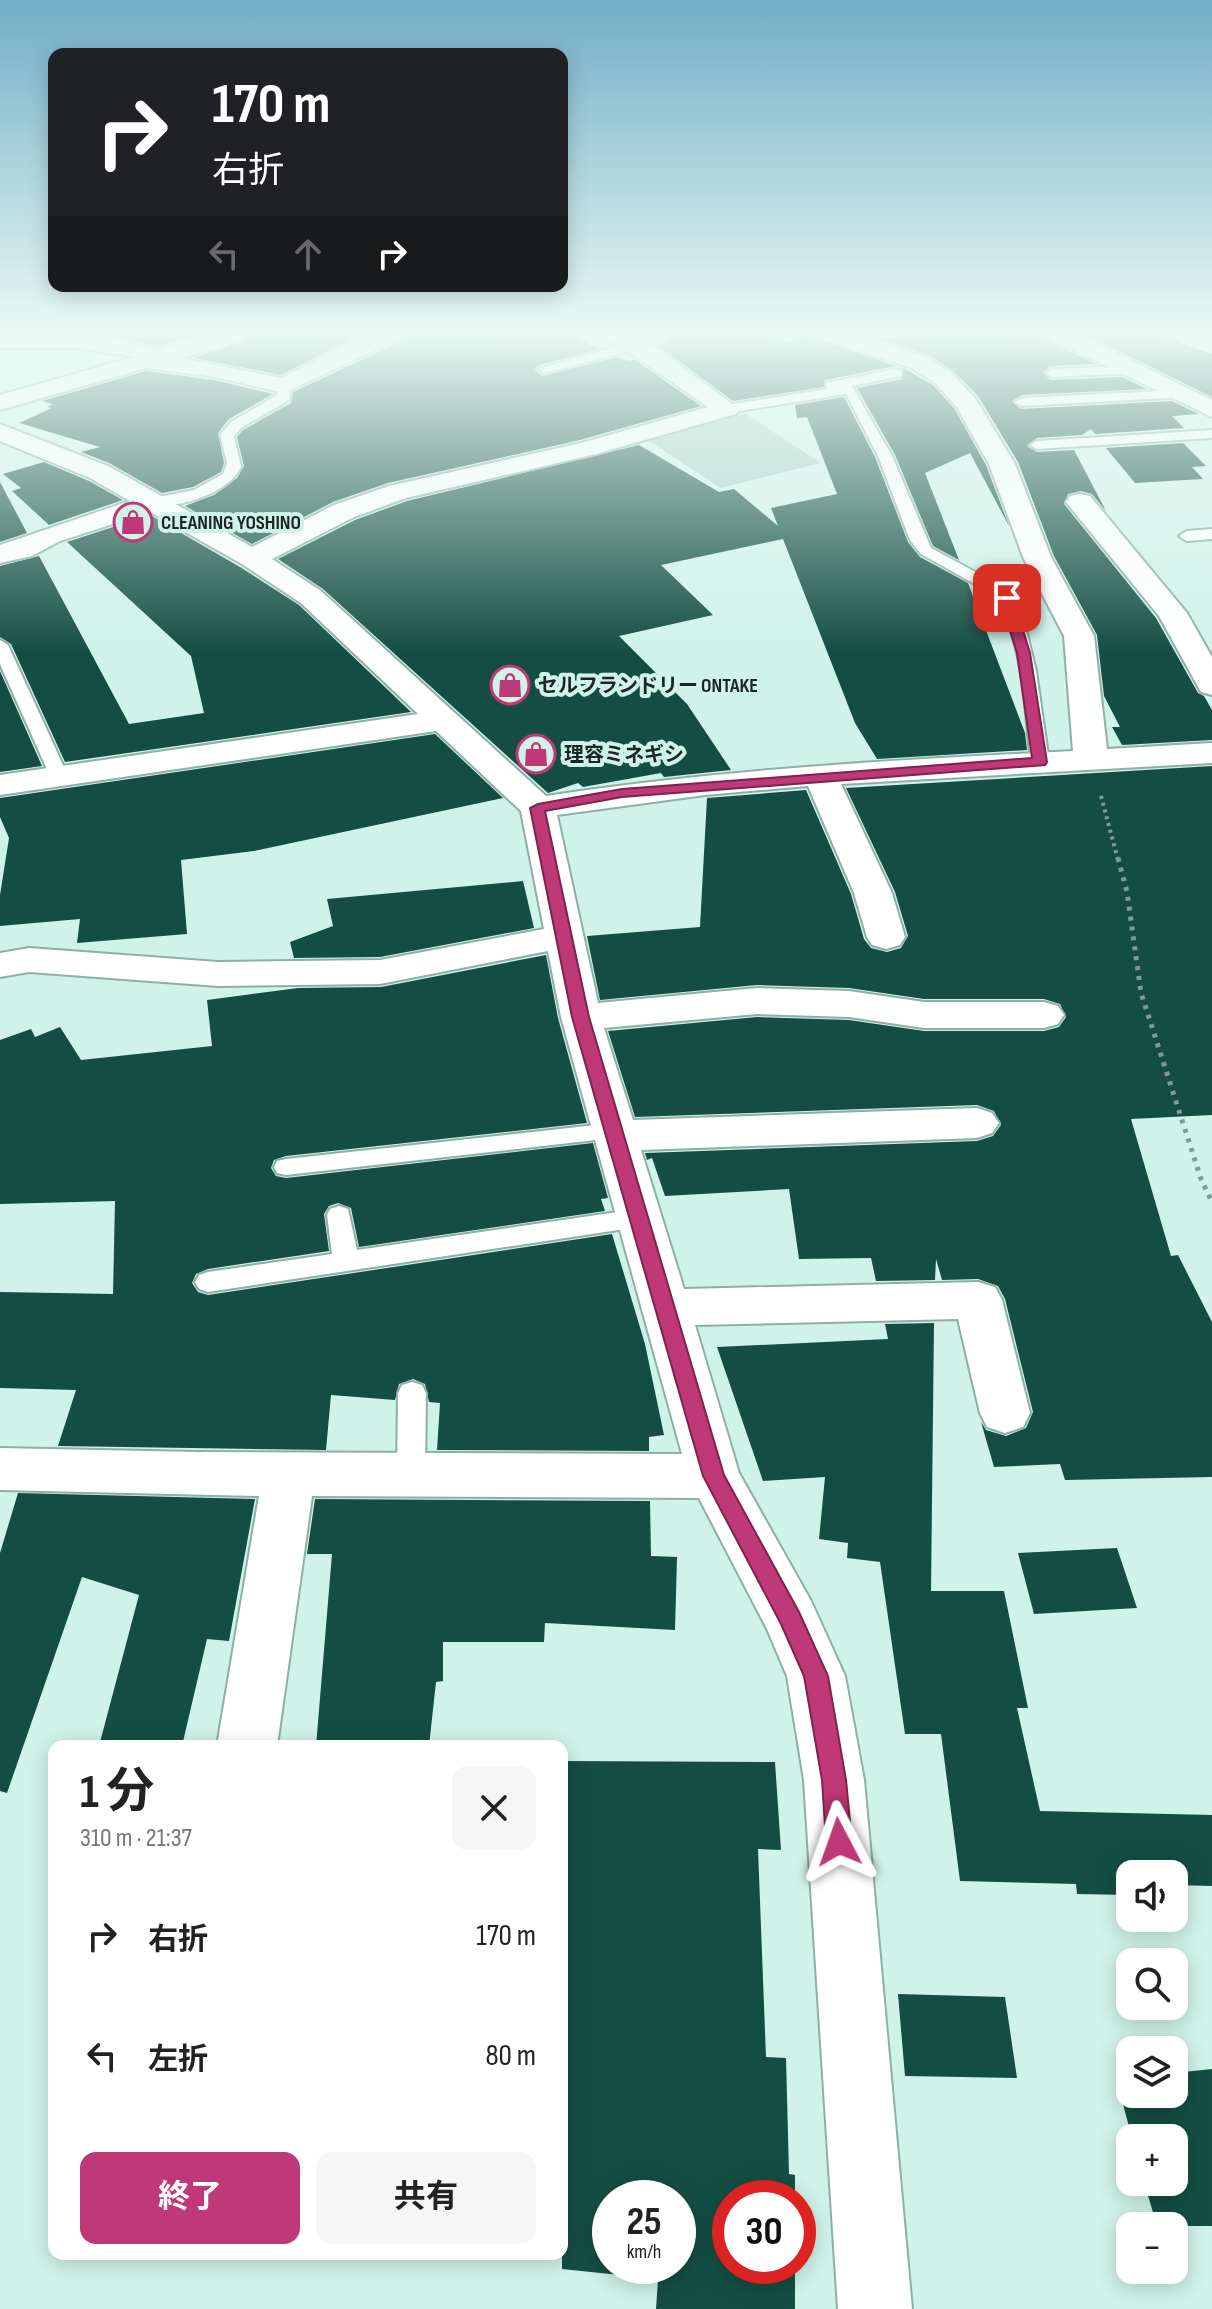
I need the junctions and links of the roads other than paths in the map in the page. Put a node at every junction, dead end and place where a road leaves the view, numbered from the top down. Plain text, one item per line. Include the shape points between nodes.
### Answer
1 (14, 438) edge
2 (228, 438) edge
3 (626, 438) edge
4 (875, 438) edge
5 (987, 438) edge
6 (1152, 438) edge
7 (1037, 445) dead end
8 (153, 502) junction
9 (1080, 502) dead end
10 (1212, 534) edge
11 (1187, 536) dead end
12 (0, 554) edge
13 (252, 558) junction
14 (0, 645) edge
15 (1212, 685) edge
16 (442, 720) junction
17 (1091, 760) junction
18 (1208, 760) edge
19 (1040, 762) junction
20 (59, 776) junction
21 (821, 777) junction
22 (0, 785) edge
23 (538, 808) junction
24 (562, 937) junction
25 (886, 937) dead end
26 (0, 965) edge
27 (1044, 1015) dead end
28 (581, 1017) junction
29 (977, 1123) dead end
30 (615, 1134) junction
31 (286, 1167) dead end
32 (339, 1215) dead end
33 (638, 1218) junction
34 (346, 1261) junction
35 (208, 1282) dead end
36 (665, 1308) junction
37 (412, 1393) dead end
38 (1005, 1413) dead end
39 (0, 1469) edge
40 (289, 1475) junction
41 (411, 1475) junction
42 (714, 1476) junction
43 (248, 1740) edge
44 (875, 2309) edge

1 - 8 street via 99,472
2 - 8 lane via 235,464 231,475 207,491
3 - 13 street via 398,492 344,511
4 - 19 lane via 926,551 1007,598 1024,653
5 - 17 street via 1002,464 1037,557 1079,636
6 - 7 lane
8 - 12 street
8 - 13 street
9 - 15 street via 1172,613
10 - 11 lane
13 - 16 street via 311,597
14 - 20 lane
16 - 20 street
16 - 23 street
17 - 18 street
17 - 19 street
19 - 21 street
20 - 22 street
21 - 23 street via 622,793
21 - 25 street via 873,893
23 - 24 street
24 - 26 street via 380,972 218,974 29,960
24 - 28 street
27 - 28 street via 924,1015 849,1004 757,1001
28 - 30 street
29 - 30 street
30 - 31 lane
30 - 33 street
32 - 34 lane
33 - 34 lane
33 - 36 street
34 - 35 lane
36 - 38 street via 978,1300
36 - 42 street
37 - 41 lane
39 - 40 street
40 - 41 street
40 - 43 street
41 - 42 street
42 - 44 street via 816,1676 834,1780

